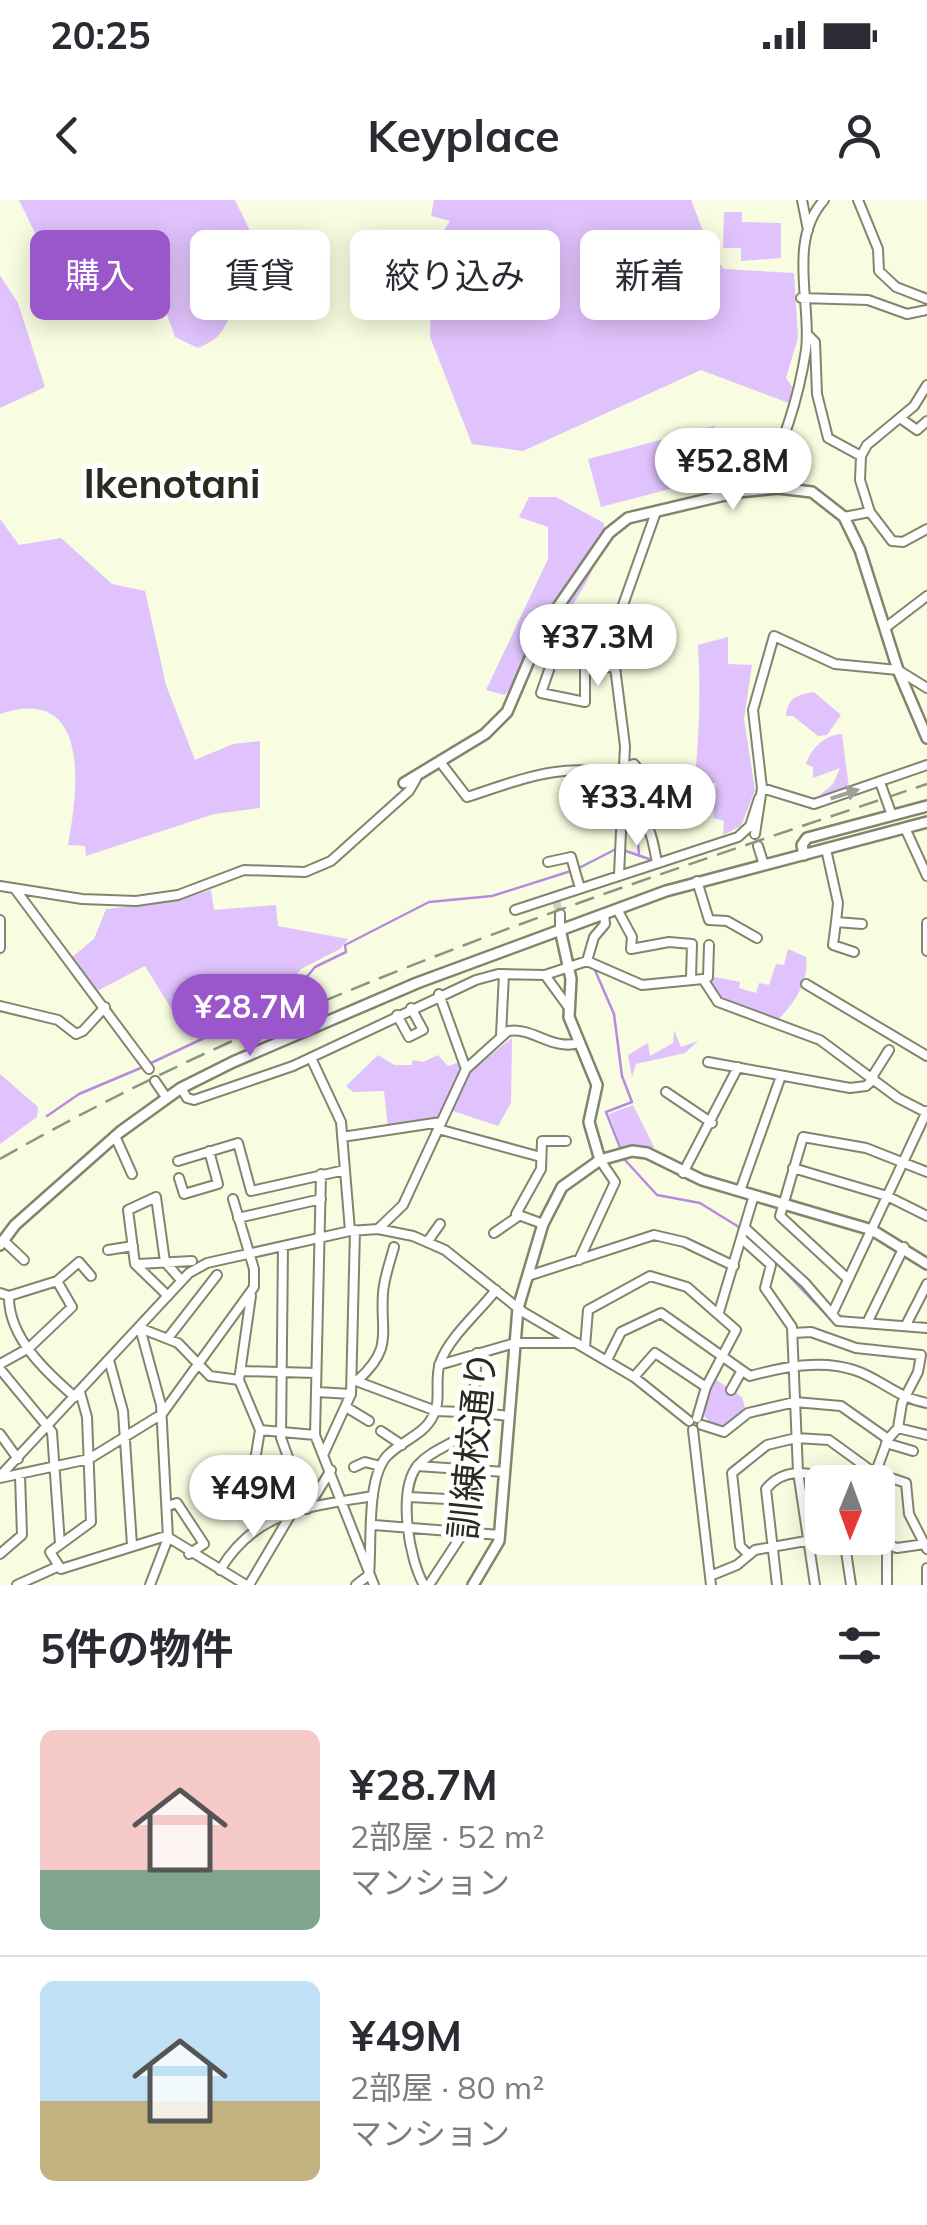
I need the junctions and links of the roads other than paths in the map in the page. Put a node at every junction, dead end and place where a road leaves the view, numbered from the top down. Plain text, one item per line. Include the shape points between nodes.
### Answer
1 (802, 200) edge
2 (824, 200) edge
3 (858, 200) edge
4 (808, 230) junction
5 (801, 298) junction
6 (927, 299) edge
7 (927, 310) edge
8 (806, 334) junction
9 (927, 386) edge
10 (900, 418) junction
11 (927, 420) edge
12 (861, 456) junction
13 (760, 490) junction
14 (656, 512) junction
15 (870, 512) junction
16 (844, 517) junction
17 (927, 529) edge
18 (927, 596) edge
19 (885, 628) junction
20 (615, 666) junction
21 (549, 670) dead end
22 (898, 670) junction
23 (927, 688) edge
24 (927, 738) edge
25 (441, 764) junction
26 (927, 765) edge
27 (625, 772) junction
28 (416, 780) junction
29 (404, 783) dead end
30 (881, 784) junction
31 (762, 791) junction
32 (623, 806) junction
33 (927, 806) edge
34 (640, 814) junction
35 (891, 814) junction
36 (927, 822) edge
37 (905, 828) junction
38 (755, 834) dead end
39 (758, 846) dead end
40 (826, 849) junction
41 (804, 855) junction
42 (548, 862) dead end
43 (657, 862) junction
44 (764, 864) junction
45 (619, 875) junction
46 (927, 876) edge
47 (697, 881) junction
48 (0, 886) edge
49 (580, 888) junction
50 (15, 889) junction
51 (617, 909) junction
52 (515, 910) dead end
53 (560, 914) tunnel mouth
54 (604, 914) junction
55 (0, 920) edge
56 (836, 922) junction
57 (862, 924) dead end
58 (927, 924) edge
59 (560, 930) junction
60 (757, 938) dead end
61 (709, 945) dead end
62 (0, 948) edge
63 (927, 950) edge
64 (854, 952) dead end
65 (587, 961) junction
66 (568, 966) junction
67 (504, 974) junction
68 (545, 975) junction
69 (691, 978) junction
70 (707, 979) junction
71 (806, 984) dead end
72 (439, 994) junction
73 (0, 1006) edge
74 (104, 1007) junction
75 (412, 1008) junction
76 (569, 1008) junction
77 (397, 1015) junction
78 (501, 1035) junction
79 (580, 1042) junction
80 (889, 1050) dead end
81 (927, 1056) edge
82 (311, 1058) junction
83 (708, 1062) dead end
84 (738, 1067) junction
85 (466, 1069) junction
86 (149, 1070) dead end
87 (781, 1076) junction
88 (873, 1078) junction
89 (154, 1081) dead end
90 (181, 1088) junction
91 (666, 1092) dead end
92 (166, 1097) junction
93 (927, 1112) edge
94 (712, 1123) junction
95 (440, 1126) junction
96 (116, 1136) junction
97 (342, 1137) junction
98 (566, 1140) dead end
99 (594, 1140) junction
100 (582, 1141) dead end
101 (209, 1150) junction
102 (541, 1157) junction
103 (600, 1160) junction
104 (903, 1160) junction
105 (178, 1161) dead end
106 (793, 1168) junction
107 (345, 1170) junction
108 (927, 1172) edge
109 (683, 1173) junction
110 (132, 1174) dead end
111 (321, 1174) junction
112 (179, 1178) dead end
113 (740, 1191) junction
114 (754, 1195) junction
115 (887, 1196) junction
116 (233, 1199) dead end
117 (321, 1199) junction
118 (783, 1204) junction
119 (520, 1215) junction
120 (927, 1216) edge
121 (238, 1218) junction
122 (440, 1224) dead end
123 (543, 1224) junction
124 (746, 1228) junction
125 (378, 1229) junction
126 (872, 1230) junction
127 (353, 1231) junction
128 (494, 1232) dead end
129 (320, 1238) junction
130 (742, 1239) junction
131 (395, 1240) junction
132 (428, 1241) junction
133 (2, 1243) edge
134 (133, 1246) junction
135 (283, 1246) junction
136 (904, 1247) junction
137 (108, 1250) dead end
138 (247, 1254) junction
139 (24, 1260) dead end
140 (579, 1260) junction
141 (192, 1261) dead end
142 (165, 1262) junction
143 (138, 1264) junction
144 (927, 1264) edge
145 (734, 1266) junction
146 (217, 1275) dead end
147 (91, 1276) dead end
148 (528, 1276) junction
149 (848, 1279) junction
150 (181, 1280) junction
151 (56, 1282) junction
152 (927, 1284) edge
153 (496, 1290) junction
154 (252, 1294) junction
155 (5, 1295) edge
156 (168, 1296) junction
157 (518, 1308) junction
158 (719, 1312) junction
159 (832, 1314) junction
160 (867, 1323) junction
161 (906, 1326) junction
162 (140, 1328) junction
163 (927, 1328) edge
164 (793, 1333) junction
165 (168, 1338) junction
166 (515, 1343) junction
167 (582, 1345) junction
168 (29, 1348) junction
169 (477, 1353) junction
170 (924, 1355) edge
171 (723, 1359) junction
172 (110, 1360) junction
173 (606, 1360) junction
174 (197, 1362) junction
175 (794, 1364) junction
176 (440, 1365) junction
177 (0, 1366) edge
178 (281, 1372) junction
179 (741, 1372) junction
180 (316, 1373) junction
181 (240, 1376) junction
182 (634, 1377) junction
183 (355, 1381) junction
184 (706, 1387) junction
185 (731, 1390) dead end
186 (316, 1392) junction
187 (77, 1394) junction
188 (352, 1394) junction
189 (906, 1397) junction
190 (795, 1402) junction
191 (927, 1403) edge
192 (346, 1408) junction
193 (436, 1410) junction
194 (461, 1412) dead end
195 (473, 1412) junction
196 (162, 1414) junction
197 (509, 1416) junction
198 (369, 1421) dead end
199 (695, 1423) junction
200 (47, 1428) junction
201 (898, 1428) junction
202 (280, 1429) junction
203 (260, 1430) junction
204 (381, 1431) dead end
205 (470, 1431) junction
206 (0, 1434) edge
207 (315, 1435) junction
208 (927, 1435) edge
209 (124, 1438) junction
210 (796, 1438) junction
211 (887, 1441) junction
212 (402, 1444) junction
213 (913, 1451) dead end
214 (324, 1453) junction
215 (18, 1458) junction
216 (89, 1458) junction
217 (863, 1465) edge
218 (876, 1465) edge
219 (56, 1466) junction
220 (380, 1466) junction
221 (417, 1466) junction
222 (354, 1467) dead end
223 (331, 1470) junction
224 (468, 1470) junction
225 (505, 1472) junction
226 (798, 1472) junction
227 (20, 1474) junction
228 (805, 1474) edge
229 (0, 1477) edge
230 (895, 1479) edge
231 (372, 1496) junction
232 (409, 1497) junction
233 (466, 1500) junction
234 (342, 1501) junction
235 (167, 1506) junction
236 (307, 1508) junction
237 (290, 1514) junction
238 (805, 1519) edge
239 (258, 1525) junction
240 (374, 1525) junction
241 (408, 1527) junction
242 (465, 1530) junction
243 (500, 1535) junction
244 (0, 1536) edge
245 (168, 1538) junction
246 (805, 1540) edge
247 (60, 1544) junction
248 (132, 1545) junction
249 (10, 1546) junction
250 (771, 1546) junction
251 (926, 1546) edge
252 (895, 1547) edge
253 (0, 1554) edge
254 (189, 1554) junction
255 (748, 1554) junction
256 (810, 1555) edge
257 (847, 1555) edge
258 (887, 1555) edge
259 (59, 1566) junction
260 (927, 1568) edge
261 (222, 1572) junction
262 (368, 1575) junction
263 (710, 1581) edge
264 (17, 1585) edge
265 (150, 1585) edge
266 (218, 1585) edge
267 (248, 1585) edge
268 (356, 1585) edge
269 (374, 1585) edge
270 (427, 1585) edge
271 (473, 1585) edge
272 (777, 1585) edge
273 (814, 1585) edge
274 (851, 1585) edge
275 (887, 1585) edge
276 (926, 1585) edge

1 - 4 street
2 - 4 street
3 - 6 street via 878,249 878,271
4 - 5 street
5 - 7 street via 868,300 907,314
5 - 8 street
8 - 12 street via 815,342 828,438
8 - 13 street via 793,419
9 - 10 street
10 - 11 street via 916,430
10 - 12 street
12 - 15 street
13 - 14 street
13 - 16 street via 812,492
14 - 20 street via 623,605
14 - 25 street via 628,518 609,533 542,630 507,712
15 - 16 street
15 - 17 street via 892,541
16 - 19 street
18 - 19 street
19 - 22 street
20 - 21 street via 586,668 584,702 541,694
20 - 27 street
22 - 23 street
22 - 24 street
22 - 31 street via 834,664 774,636 754,710
25 - 27 street via 467,797 557,770
25 - 28 street
26 - 30 street
27 - 32 street
27 - 34 street via 634,764 643,775
28 - 29 street
28 - 50 street via 318,869 231,872 200,888 136,902
31 -> 30 street via 814,804
30 - 35 street, bridge
31 - 38 street
31 - 43 street via 745,834
32 - 34 street
32 - 45 street
33 - 35 street
34 - 43 street via 652,832
35 - 41 street via 807,838
36 - 37 street
37 - 40 street
37 - 46 street
39 - 44 street
40 - 41 street
40 - 56 street
41 - 44 street
42 - 49 street via 571,856
43 - 45 street
44 - 47 street
45 - 49 street
47 - 51 street
47 - 60 street via 710,920 727,921
48 - 50 street
49 - 52 street
50 - 74 street
51 - 54 street
51 - 69 street via 631,949 692,944
53 - 59 street
54 - 59 street
54 - 65 street
55 - 62 street
56 - 57 street
56 - 64 street via 833,946
58 - 63 street
59 - 66 street
59 - 90 street via 417,983
61 - 70 street
65 - 66 street
65 - 69 street via 642,985
66 - 68 street
66 - 76 street
67 - 68 street
67 - 72 street
67 - 78 street
68 - 76 street
69 - 70 street
70 - 88 street via 718,1002 820,1040
71 - 81 street
72 - 75 street
72 - 85 street
73 - 74 street via 58,1020 76,1034
74 - 86 street
75 - 77 street
75 - 77 street via 423,1030 409,1038
76 - 79 street
77 - 82 street
78 - 79 street via 516,1030 554,1046
78 - 85 street
79 - 99 street via 597,1085 589,1122
80 - 88 street
82 - 90 street via 194,1100
82 - 97 street
83 - 84 street
84 - 87 street
84 - 94 street
85 - 95 street
87 - 88 street via 850,1088
87 - 113 street
88 - 93 street
89 - 92 street
90 - 92 street
91 - 94 street
92 - 96 street
93 - 104 street
94 - 109 street
95 - 97 street
95 - 102 street
95 - 125 street via 403,1205
96 - 110 street
96 - 133 street
97 - 107 street
98 - 102 street via 542,1141
99 - 100 street
99 - 103 street
101 - 105 street
101 - 111 street via 238,1143 251,1191
101 - 112 street via 218,1184 184,1194
102 - 119 street
103 - 109 street via 640,1152
103 - 123 street, 訓練校通り via 558,1190
103 - 140 street via 615,1182
104 - 106 street via 803,1137
104 - 108 street
104 - 115 street
106 - 115 street
106 - 118 street
107 - 111 street
107 - 127 street
109 - 113 street
111 - 117 street
113 - 114 street
114 - 118 street
114 - 124 street
115 - 120 street
115 - 126 street
116 - 121 street
117 - 121 street
117 - 129 street
118 - 126 street
118 - 149 street via 780,1216
119 - 123 street
119 - 128 street
121 - 138 street
122 - 132 street
123 - 148 street, 訓練校通り
124 - 130 street
124 - 159 street
125 - 127 street
125 - 131 street
126 - 136 street
126 - 149 street
127 - 129 street
127 - 183 street
129 - 135 street
129 - 180 street
130 - 145 street
130 - 164 street via 770,1265 765,1288
131 - 132 street
131 - 183 street via 382,1296 381,1351
132 - 153 street
133 - 139 street
134 - 137 street
134 - 142 street via 128,1210 156,1197
134 - 143 street
135 - 138 street
135 - 178 street
136 - 144 street
136 - 160 street
138 - 150 street
138 - 154 street
140 - 145 street via 654,1235
140 - 148 street
141 - 142 street
142 - 143 street
142 - 150 street
143 - 156 street
145 - 158 street
146 - 165 street
147 - 151 street via 79,1262
148 - 157 street, 訓練校通り
149 - 159 street
150 - 156 street
151 - 155 street
151 - 168 street via 72,1306
152 - 161 street
153 - 157 street
153 - 176 street
154 - 174 street
154 - 181 street
155 - 168 street via 8,1314
156 - 162 street
157 - 166 street, 訓練校通り
157 - 167 street
158 - 167 street via 687,1287 650,1276 588,1310
158 - 171 street via 736,1330
159 - 160 street via 850,1325
160 - 161 street
161 - 163 street
162 - 165 street
162 - 172 street
162 - 196 street
164 - 170 street
164 - 175 street
165 - 174 street
166 - 167 street
166 - 169 street
166 - 197 street, 訓練校通り
167 - 173 street
168 - 177 street
168 - 187 street via 40,1366
169 - 176 street
169 - 195 street
170 - 189 street
171 - 173 street via 661,1313 621,1332
171 - 179 street
171 - 184 street
172 - 187 street
172 - 209 street
173 - 182 street
174 - 181 street via 210,1376
174 - 196 street
175 - 179 street via 750,1376
175 - 189 street via 855,1370
175 - 190 street
176 - 193 street
177 - 200 street
178 - 180 street
178 - 181 street
178 - 202 street
179 - 185 street
180 - 186 street
181 - 203 street
182 - 184 street via 656,1353
182 - 199 street
183 - 188 street
183 - 193 street
184 - 199 street
186 - 188 street
186 - 207 street
187 - 200 street
187 - 216 street
188 - 192 street
189 - 191 street
189 - 201 street
190 - 199 street via 748,1413 724,1432
190 - 210 street
190 - 211 street via 842,1406
192 - 198 street
192 - 214 street
193 - 194 street
193 - 212 street
195 - 197 street
195 - 205 street
196 - 209 street
196 - 235 street
197 - 225 street, 訓練校通り
199 - 263 street
200 - 215 street
200 - 219 street
201 - 208 street
201 - 211 street
202 - 203 street
202 - 207 street
202 - 236 street
203 - 239 street via 252,1479
204 - 212 street
205 - 221 street
205 - 224 street
206 - 215 street
207 - 214 street
209 - 216 street
209 - 248 street
210 - 217 street via 829,1440
210 - 226 street
210 - 255 street via 767,1445 732,1473 740,1546
211 - 213 street
211 - 218 street
212 - 220 street
214 - 223 street
215 - 229 street
216 - 219 street
216 - 247 street via 91,1522
219 - 227 street
219 - 247 street
220 - 222 street
220 - 231 street
221 - 224 street
221 - 232 street
223 - 234 street
223 - 236 street
224 - 225 street
224 - 233 street
225 - 243 street, 訓練校通り
226 - 228 street
226 - 238 street
226 - 250 street via 766,1489
227 - 229 street
227 - 249 street via 23,1530
230 - 251 street via 906,1482 909,1514
231 - 234 street
231 - 240 street
232 - 233 street
232 - 241 street
233 - 242 street
234 - 236 street
234 - 262 street
235 - 245 street
235 - 254 street via 177,1503 204,1544
236 - 237 street
237 - 239 street
237 - 267 street
239 - 261 street via 236,1543
240 - 241 street
240 - 262 street
241 - 242 street
241 - 270 street via 412,1565
242 - 243 street
242 - 270 street
243 - 271 street, 訓練校通り
244 - 249 street
245 - 248 street
245 - 254 street
245 - 265 street
246 - 250 street
247 - 259 street via 50,1552
248 - 259 street
249 - 253 street
250 - 255 street
250 - 272 street
251 - 252 street
254 - 261 street
255 - 263 street
256 - 273 street
257 - 274 street
258 - 275 street
259 - 264 street
260 - 276 street
261 - 266 street
261 - 267 street
262 - 268 street
262 - 269 street

